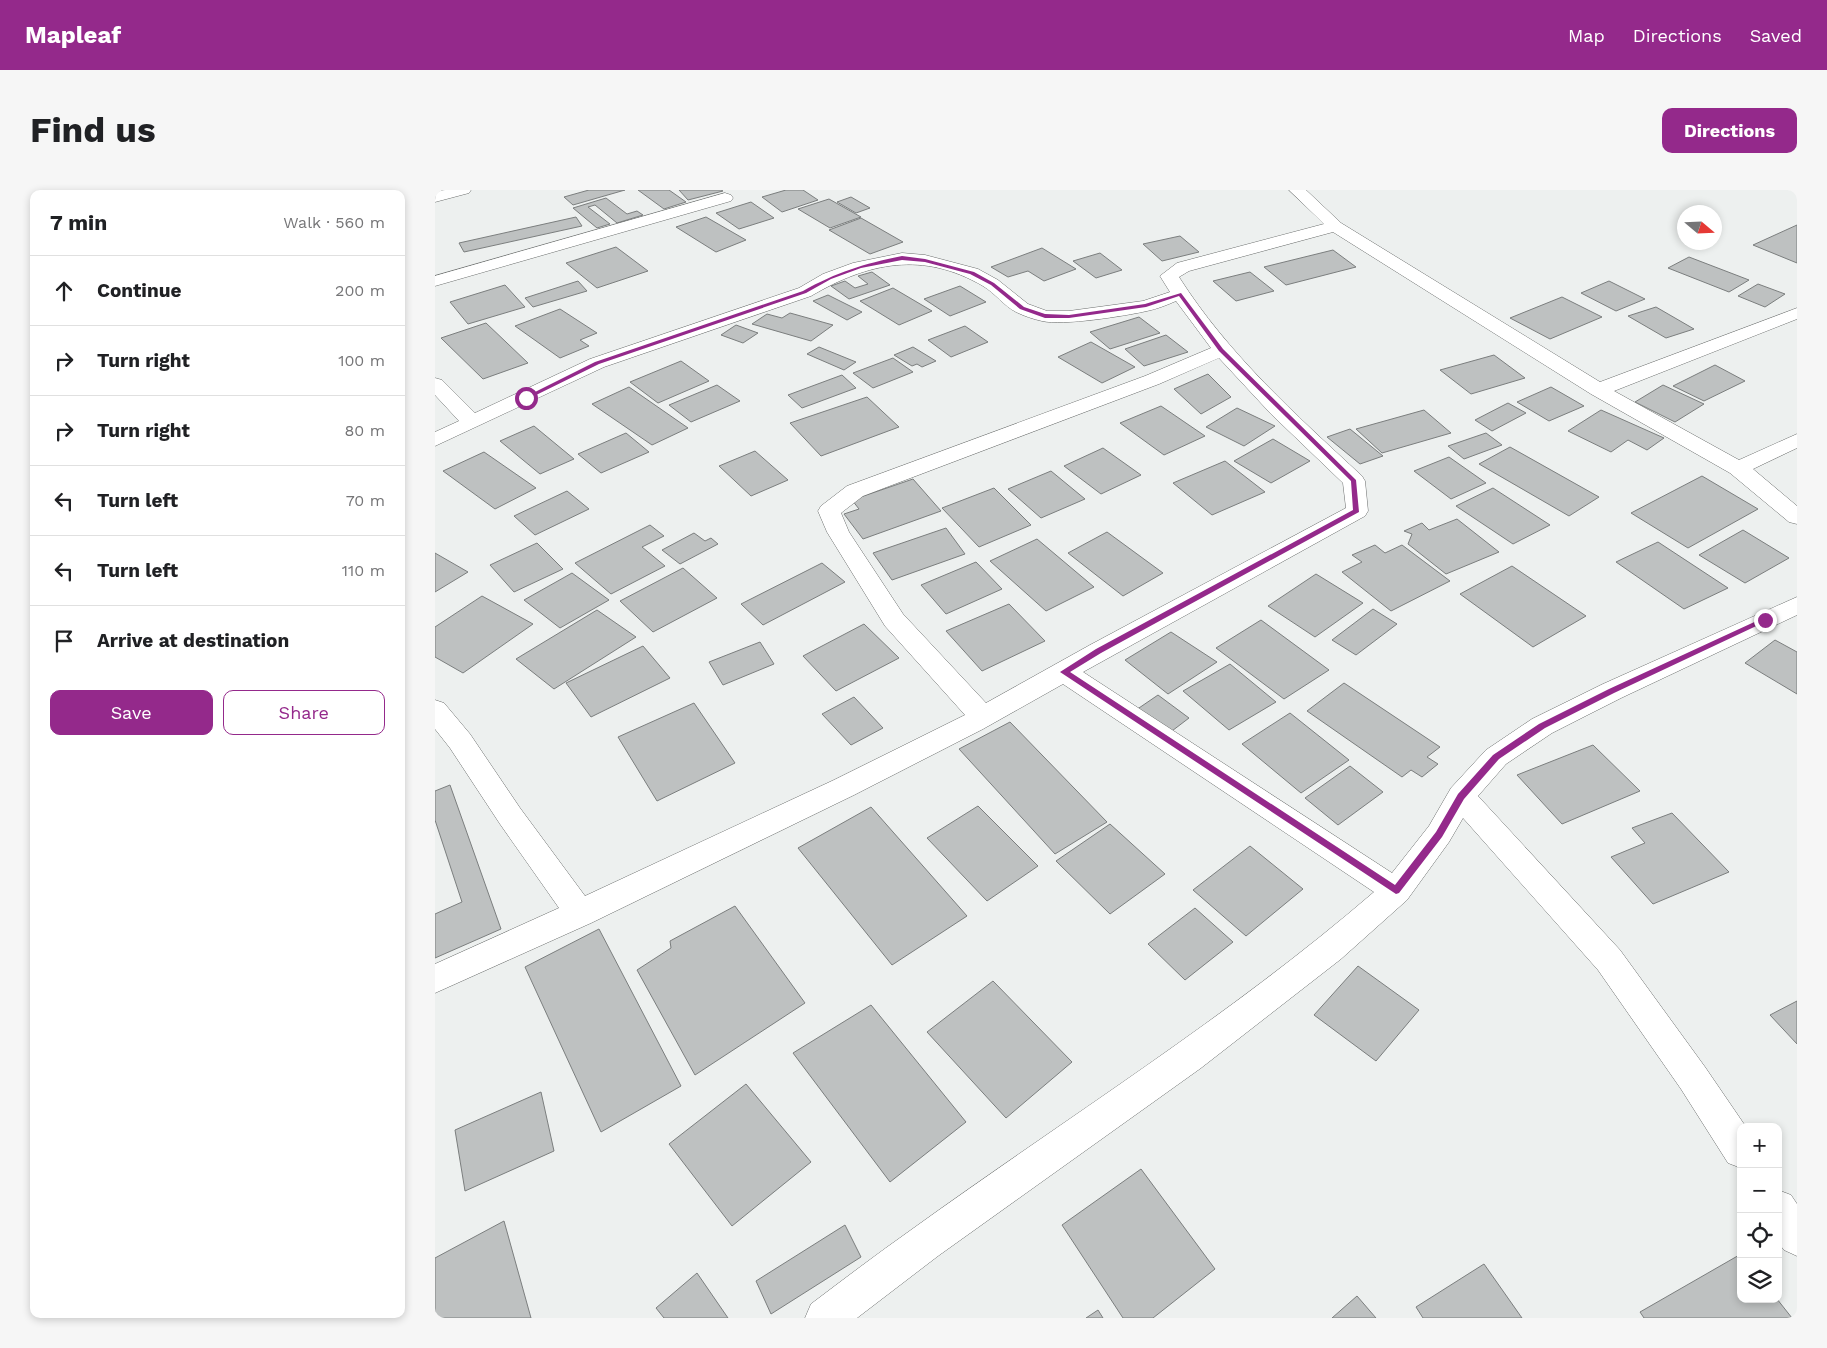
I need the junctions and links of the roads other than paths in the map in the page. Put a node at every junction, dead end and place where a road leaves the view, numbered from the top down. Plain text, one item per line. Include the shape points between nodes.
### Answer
1 (463, 190) edge
2 (1297, 190) edge
3 (435, 197) edge
4 (725, 198) dead end
5 (1335, 226) junction
6 (435, 281) edge
7 (1180, 294) junction
8 (1797, 313) edge
9 (1221, 350) junction
10 (435, 384) edge
11 (1599, 390) junction
12 (472, 422) junction
13 (435, 440) edge
14 (1797, 440) edge
15 (1738, 468) junction
16 (1797, 517) edge
17 (1797, 605) edge
18 (1064, 672) junction
19 (435, 710) edge
20 (982, 716) junction
21 (1461, 796) junction
22 (1396, 891) junction
23 (580, 914) junction
24 (435, 979) edge
25 (1737, 1145) edge
26 (1781, 1213) edge
27 (1797, 1237) edge
28 (825, 1318) edge

1 - 3 street
2 - 5 street
4 - 6 street
5 - 7 street via 1183,266 1169,276
5 - 11 street
7 - 9 street
7 - 12 street via 1146,306 1045,316 1022,308 972,273 925,260 902,258 859,267 829,278 805,292 597,363
8 - 11 street
9 - 18 street via 1354,481 1357,511
9 - 20 street via 1152,380 855,491 829,512 859,567 894,620
10 - 12 street
11 - 15 street
12 - 13 street
14 - 15 street
15 - 16 street
17 - 21 street via 1542,726 1496,757
18 - 20 street
18 - 22 street
19 - 23 street via 461,741
20 - 23 street via 866,777
21 - 22 street via 1439,834
21 - 25 street via 1609,960
22 - 28 street via 1330,949 1189,1058 925,1243
23 - 24 street
26 - 27 street

